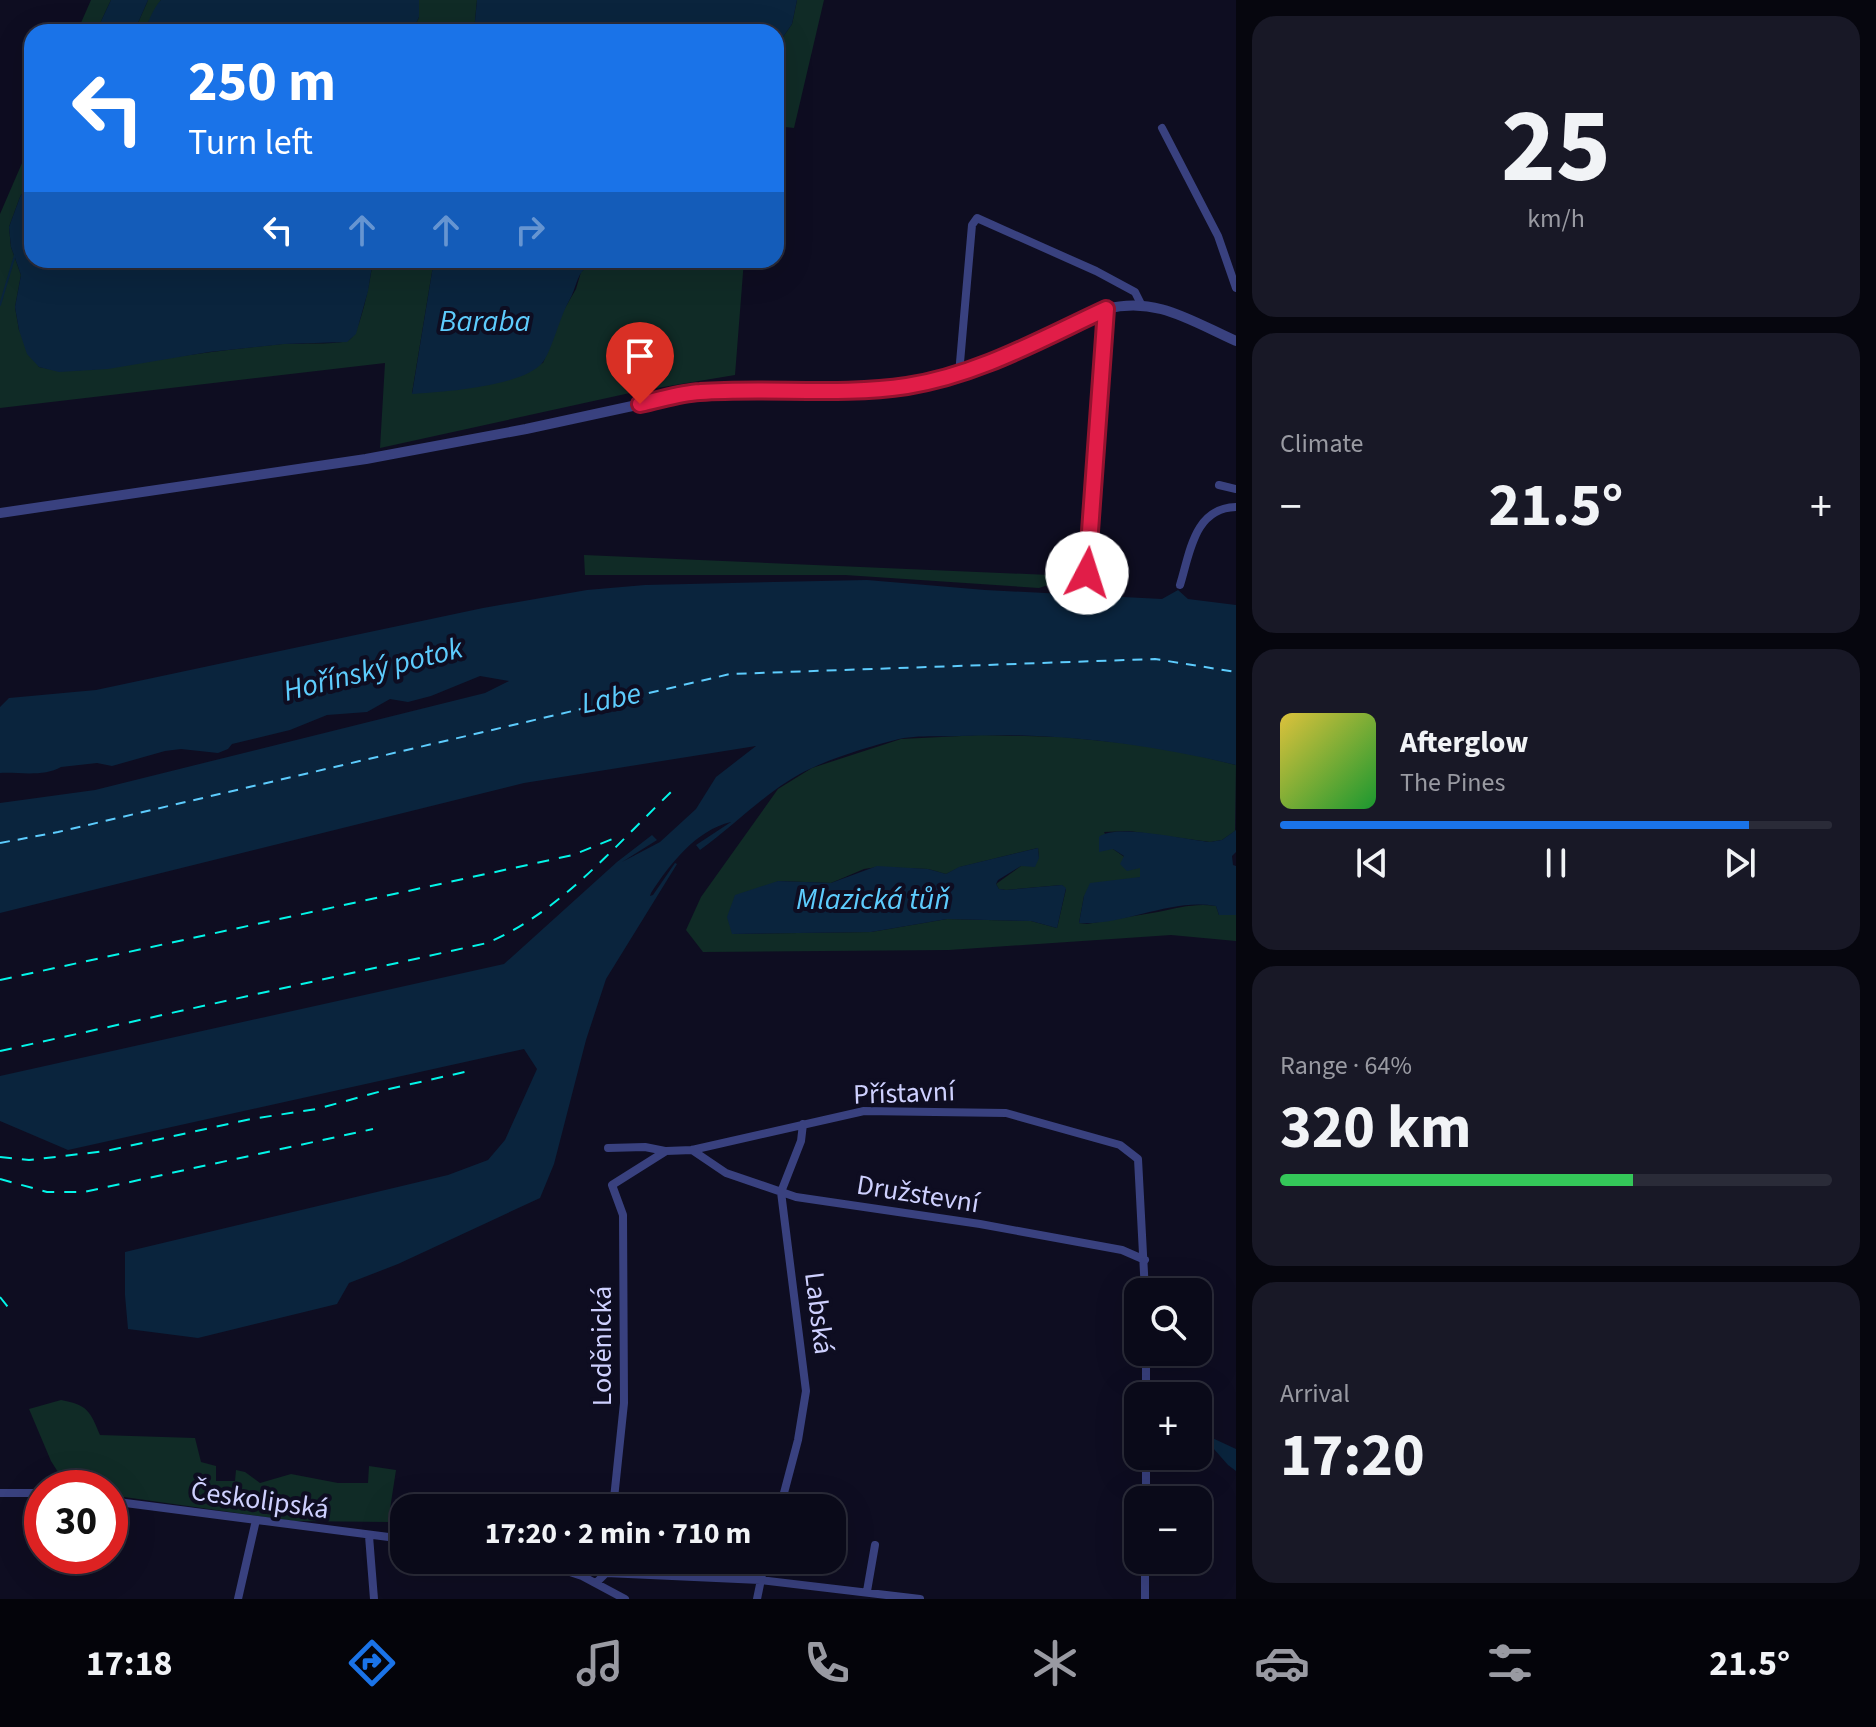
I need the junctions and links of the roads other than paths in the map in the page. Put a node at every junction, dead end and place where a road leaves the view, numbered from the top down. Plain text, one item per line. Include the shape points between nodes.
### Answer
1 (1162, 128) dead end
2 (1236, 288) edge
3 (1141, 304) junction
4 (1106, 309) junction
5 (1236, 341) edge
6 (959, 374) junction
7 (1219, 485) dead end
8 (1236, 489) edge
9 (1236, 507) edge
10 (0, 513) edge
11 (1087, 573) dead end
12 (1180, 585) dead end
13 (803, 1124) junction
14 (608, 1148) dead end
15 (692, 1150) junction
16 (666, 1151) junction
17 (612, 1185) joint
18 (781, 1192) junction
19 (1145, 1260) junction
20 (1145, 1278) edge
21 (0, 1493) edge
22 (24, 1493) edge
23 (614, 1494) edge
24 (784, 1494) edge
25 (128, 1503) edge
26 (256, 1520) junction
27 (369, 1536) junction
28 (390, 1538) edge
29 (875, 1545) dead end
30 (571, 1574) edge
31 (605, 1574) edge
32 (628, 1574) edge
33 (762, 1574) edge
34 (1145, 1574) edge
35 (760, 1580) junction
36 (596, 1583) junction
37 (867, 1591) junction
38 (238, 1599) edge
39 (374, 1599) edge
40 (625, 1599) edge
41 (757, 1599) edge
42 (920, 1599) edge
43 (1145, 1599) edge

1 - 2 street via 1218,236
3 - 4 street
3 - 5 street via 1158,306
3 - 6 street via 1135,292 1096,271 977,218 972,225
4 - 6 street
4 - 11 street
6 - 10 street via 904,386 697,392 366,459
7 - 8 street
9 - 12 street via 1220,509 1202,521
13 - 15 street, Přístavní
13 - 18 street, Labská
13 - 19 street, Přístavní via 864,1111 1006,1113 1120,1145 1138,1159
14 - 16 street, Přístavní
15 - 16 street, Přístavní
15 - 18 street, Družstevní via 726,1173
16 - 17 street, Přístavní
17 - 23 street, Loděnická via 623,1215 624,1403
18 - 19 street, Družstevní via 1122,1250
18 - 24 street, Labská via 806,1391
19 - 20 street
21 - 22 street
25 - 26 street, Českolipská
26 - 27 street, Českolipská
26 - 38 street
27 - 28 street, Českolipská
27 - 39 street
29 - 37 street
30 - 36 street
31 - 36 street
32 - 35 street
33 - 35 street
34 - 43 street
35 - 37 street
35 - 41 street
36 - 40 street
37 - 42 street

